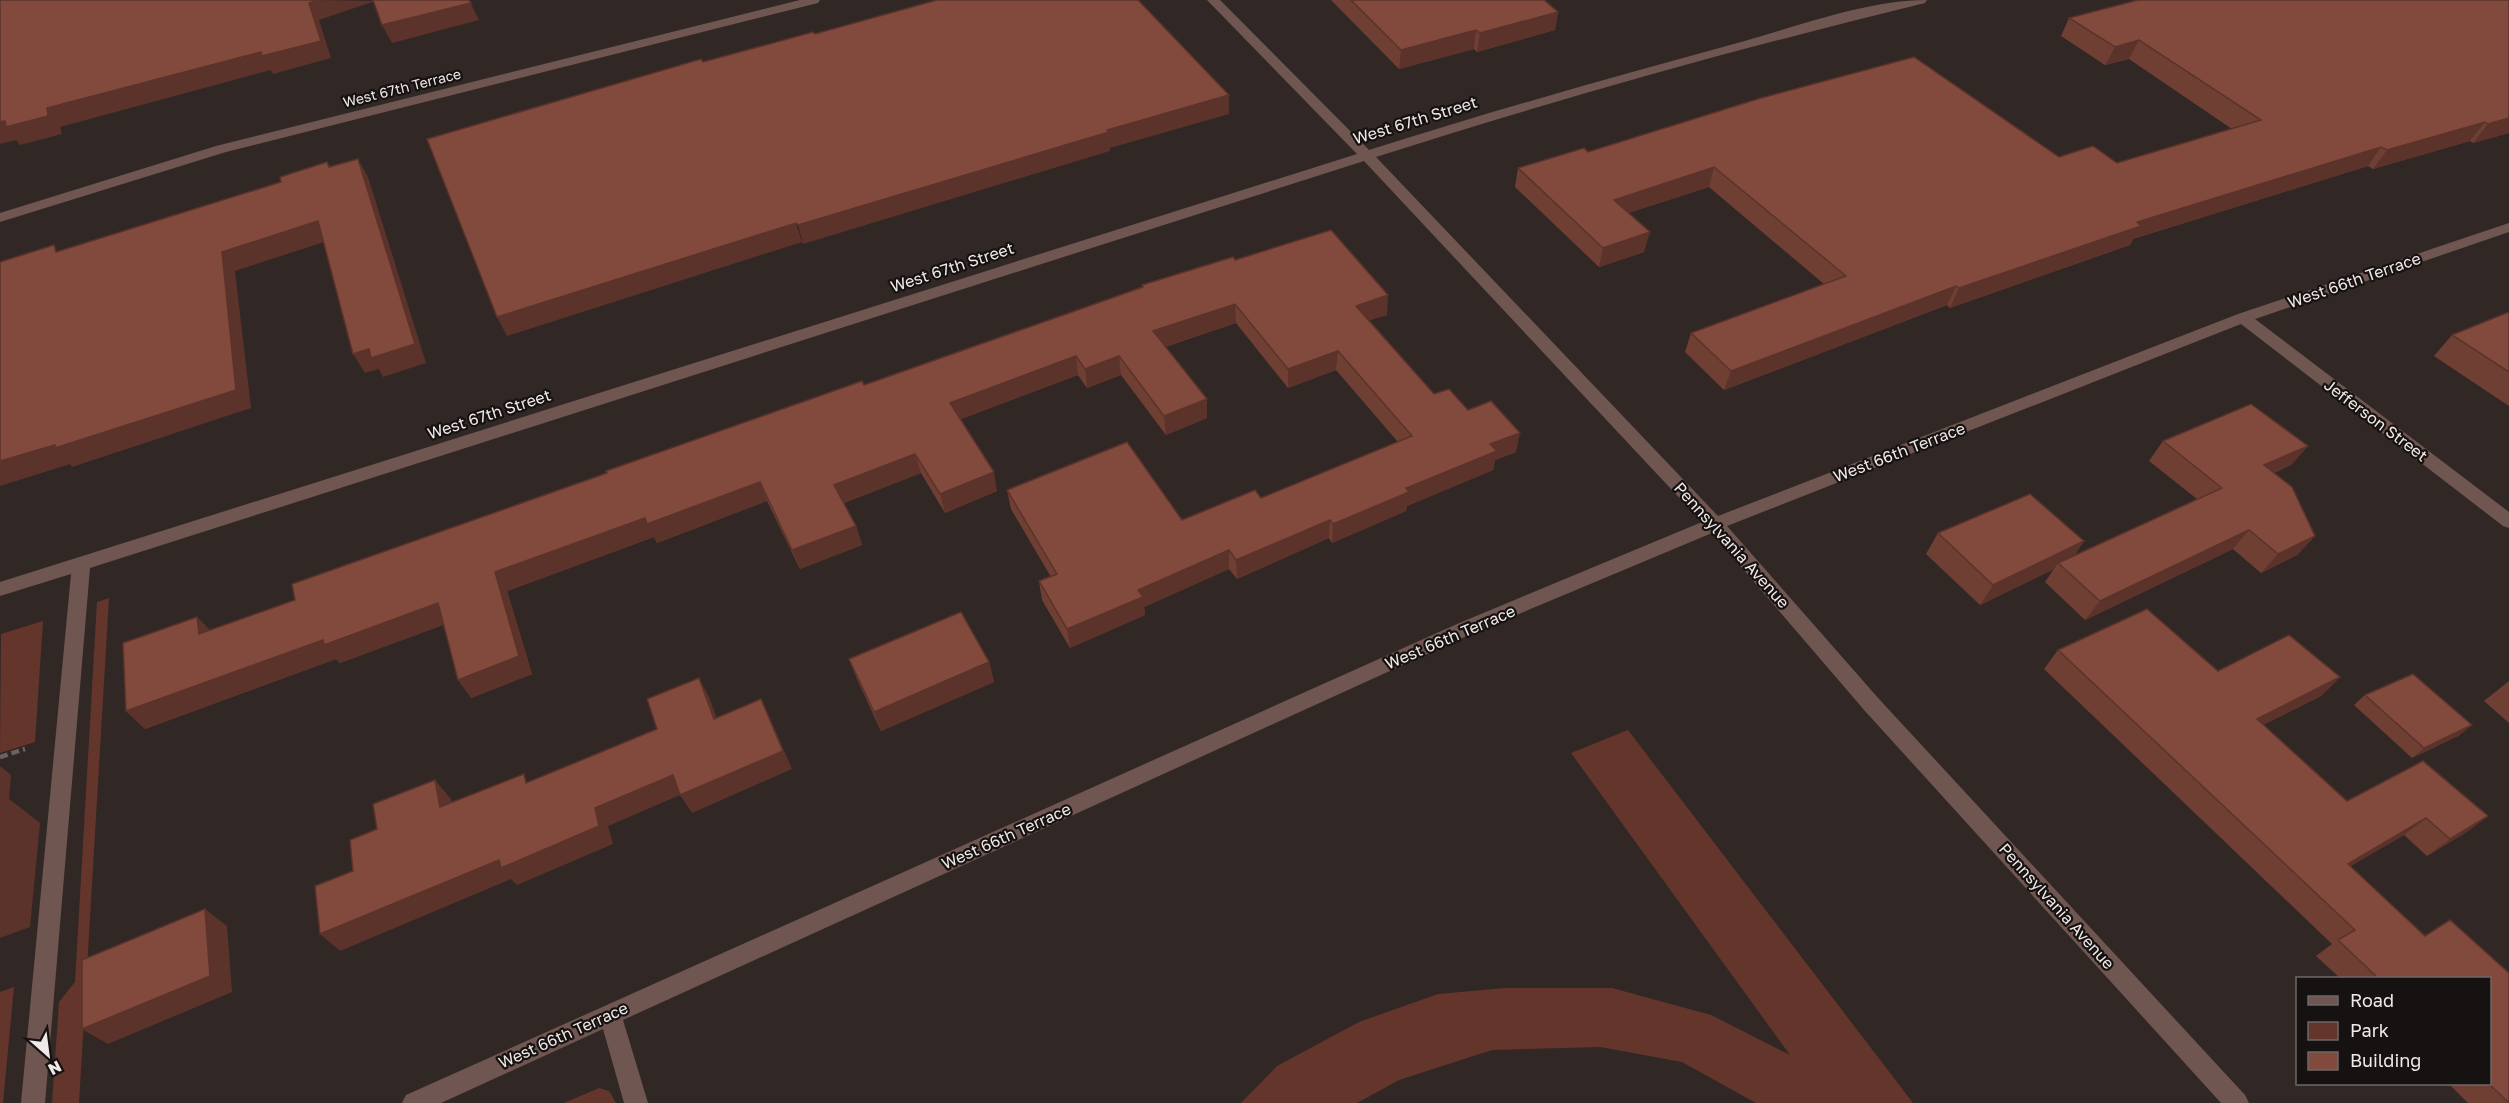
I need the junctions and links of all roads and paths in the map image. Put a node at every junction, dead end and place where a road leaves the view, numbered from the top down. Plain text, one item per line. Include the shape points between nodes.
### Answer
1 (814, 0) edge
2 (1213, 0) edge
3 (1921, 0) edge
4 (1365, 154) junction
5 (0, 218) edge
6 (2509, 227) edge
7 (2243, 318) junction
8 (2509, 521) edge
9 (1715, 524) junction
10 (81, 563) junction
11 (0, 589) edge
12 (610, 1014) junction
13 (33, 1103) edge
14 (414, 1103) edge
15 (636, 1103) edge
16 (2237, 1103) edge

1 - 5 street, West 67th Terrace via 221,149
2 - 4 street, Pennsylvania Avenue
3 - 4 street, West 67th Street via 1620,78
4 - 9 street, Pennsylvania Avenue
4 - 10 street, West 67th Street
6 - 7 street, West 66th Terrace
7 - 8 street, Jefferson Street
7 - 9 street, West 66th Terrace
9 - 12 street, West 66th Terrace via 1464,629
9 - 16 street, Pennsylvania Avenue via 1872,705
10 - 11 street, West 67th Street
10 - 13 street
12 - 14 street, West 66th Terrace
12 - 15 street

